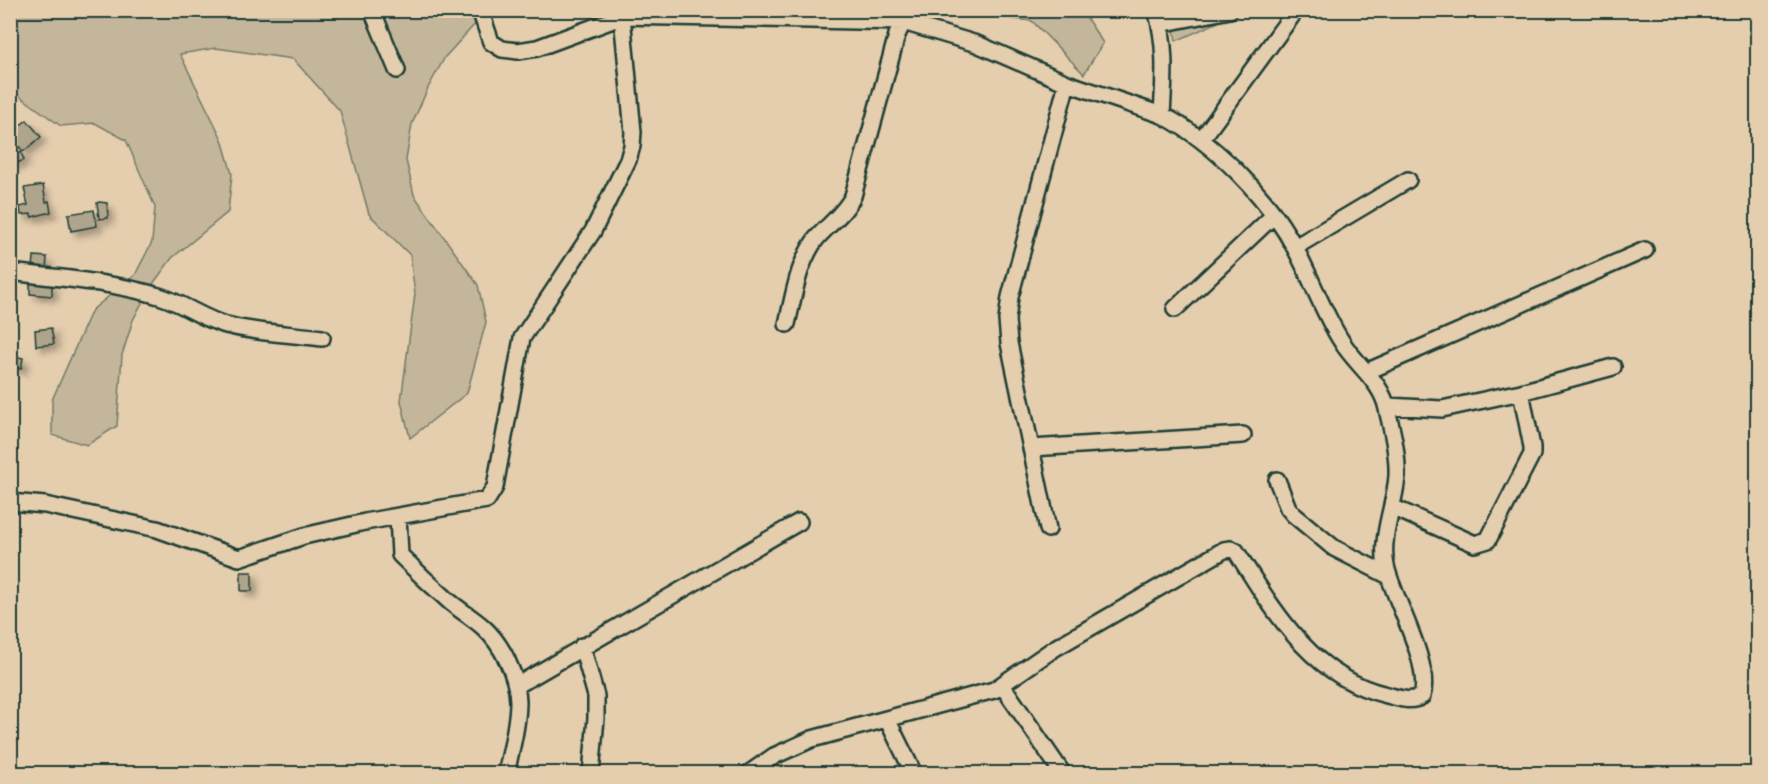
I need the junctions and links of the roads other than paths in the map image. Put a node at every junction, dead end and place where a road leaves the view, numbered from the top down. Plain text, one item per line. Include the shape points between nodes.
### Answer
1 (372, 10) edge
2 (480, 10) edge
3 (638, 10) edge
4 (1230, 10) edge
5 (1296, 10) edge
6 (622, 16) junction
7 (902, 16) edge
8 (1158, 17) edge
9 (397, 70) dead end
10 (1067, 83) junction
11 (1162, 115) junction
12 (1201, 140) junction
13 (1408, 180) dead end
14 (1274, 214) junction
15 (1295, 247) junction
16 (1645, 250) dead end
17 (10, 272) edge
18 (1174, 309) dead end
19 (787, 324) dead end
20 (322, 338) dead end
21 (1614, 367) dead end
22 (1366, 372) junction
23 (1521, 392) junction
24 (1387, 406) junction
25 (1243, 435) dead end
26 (1031, 448) junction
27 (1277, 480) dead end
28 (10, 502) edge
29 (1392, 507) junction
30 (398, 516) junction
31 (799, 522) dead end
32 (1048, 529) dead end
33 (1389, 576) junction
34 (582, 646) junction
35 (1002, 685) junction
36 (516, 686) junction
37 (887, 719) junction
38 (506, 774) edge
39 (591, 774) edge
40 (747, 774) edge
41 (914, 774) edge
42 (1063, 774) edge

1 - 9 street
2 - 6 street via 491,42 502,49 518,51 537,48
3 - 6 street
4 - 8 street
5 - 12 street
6 - 7 street
6 - 30 street via 632,146 593,231 522,338 495,487 487,500 481,502
7 - 10 street
7 - 19 street via 853,196 815,240 806,257
8 - 11 street via 1164,69
10 - 11 street
10 - 26 street via 1007,320
11 - 12 street
12 - 14 street
13 - 15 street
14 - 15 street
14 - 18 street
15 - 22 street via 1340,339
16 - 22 street
17 - 20 street via 119,287 182,304 228,326
21 - 23 street
22 - 24 street via 1377,384
23 - 24 street via 1442,409
23 - 29 street via 1532,454 1488,540 1475,544
24 - 29 street via 1397,477
25 - 26 street
26 - 32 street
27 - 33 street via 1294,515 1334,548
28 - 30 street via 45,505 158,529 239,558 304,536
29 - 33 street via 1386,547
30 - 36 street via 400,555 495,640
31 - 34 street
33 - 35 street via 1424,678 1422,696 1416,699 1376,693 1350,683 1321,663 1274,612 1236,550 1231,549 1055,648
34 - 36 street
34 - 39 street via 596,696
35 - 37 street via 987,693
35 - 42 street
36 - 38 street via 516,728
37 - 40 street via 812,739
37 - 41 street

